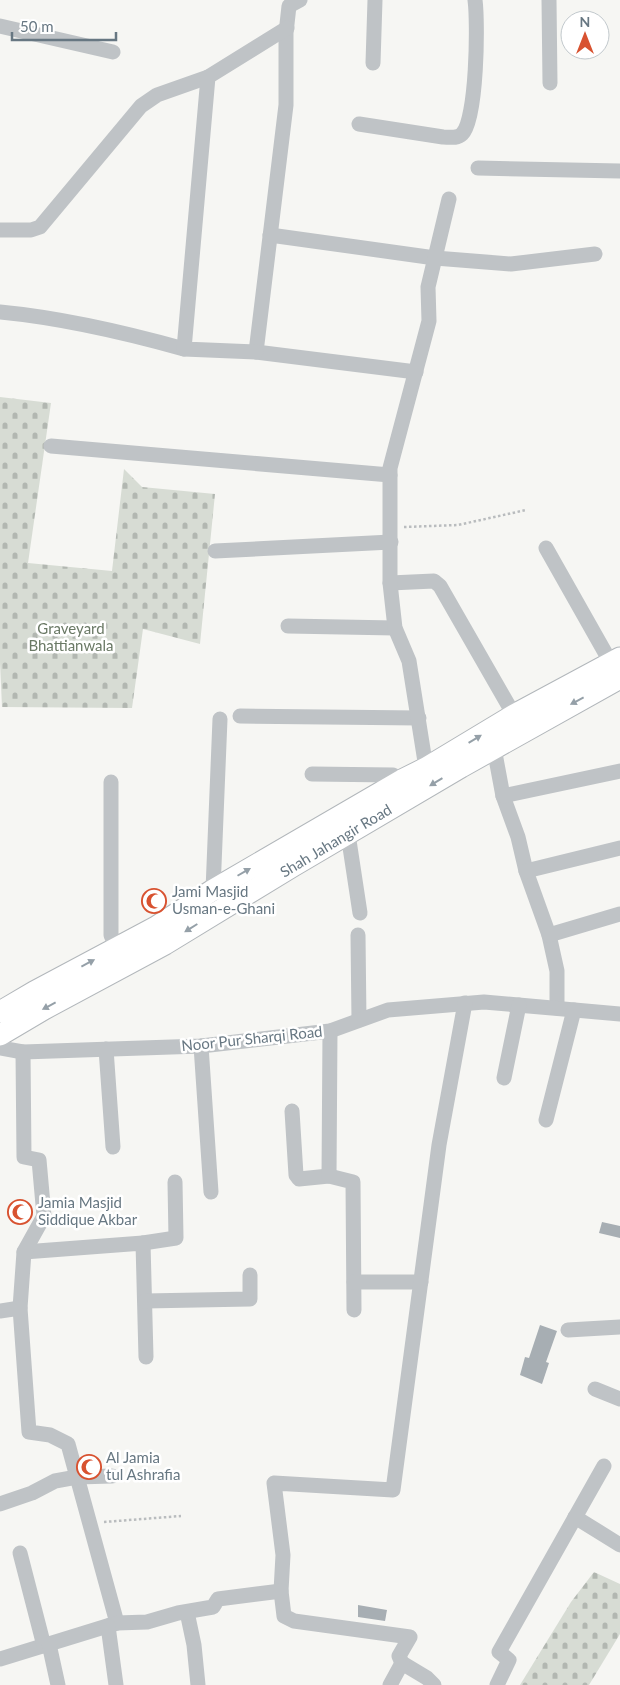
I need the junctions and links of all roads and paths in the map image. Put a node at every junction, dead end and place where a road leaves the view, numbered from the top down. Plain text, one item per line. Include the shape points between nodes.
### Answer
1 (300, 0) edge
2 (375, 0) edge
3 (475, 0) edge
4 (549, 0) edge
5 (0, 26) edge
6 (287, 28) junction
7 (113, 52) dead end
8 (373, 63) dead end
9 (208, 77) junction
10 (550, 83) dead end
11 (359, 124) dead end
12 (478, 168) dead end
13 (620, 171) edge
14 (449, 199) dead end
15 (0, 230) edge
16 (270, 235) junction
17 (595, 254) dead end
18 (435, 258) junction
19 (0, 312) edge
20 (184, 349) junction
21 (256, 352) junction
22 (416, 372) junction
23 (51, 446) dead end
24 (390, 476) junction
25 (526, 510) dead end
26 (391, 535) junction
27 (546, 548) dead end
28 (215, 551) dead end
29 (390, 583) junction
30 (288, 626) dead end
31 (395, 628) junction
32 (617, 667) edge
33 (514, 715) junction
34 (240, 716) dead end
35 (419, 718) junction
36 (220, 719) dead end
37 (494, 748) junction
38 (426, 768) junction
39 (620, 771) edge
40 (312, 774) dead end
41 (402, 780) junction
42 (111, 782) dead end
43 (502, 796) junction
44 (348, 834) junction
45 (620, 848) edge
46 (526, 871) junction
47 (213, 890) junction
48 (360, 913) dead end
49 (620, 914) edge
50 (358, 935) dead end
51 (549, 935) junction
52 (117, 948) junction
53 (466, 1003) junction
54 (519, 1005) junction
55 (557, 1008) junction
56 (574, 1010) junction
57 (0, 1012) edge
58 (620, 1014) edge
59 (359, 1020) junction
60 (330, 1031) junction
61 (0, 1035) edge
62 (202, 1046) junction
63 (0, 1048) edge
64 (106, 1049) junction
65 (23, 1052) junction
66 (504, 1078) dead end
67 (292, 1111) dead end
68 (546, 1120) dead end
69 (112, 1147) dead end
70 (329, 1176) junction
71 (175, 1182) dead end
72 (211, 1192) dead end
73 (144, 1243) junction
74 (24, 1252) junction
75 (250, 1275) dead end
76 (354, 1282) junction
77 (421, 1282) junction
78 (145, 1301) junction
79 (20, 1308) junction
80 (354, 1310) dead end
81 (0, 1311) edge
82 (620, 1328) edge
83 (568, 1330) dead end
84 (146, 1357) dead end
85 (595, 1389) dead end
86 (620, 1399) edge
87 (604, 1466) dead end
88 (112, 1476) dead end
89 (78, 1477) junction
90 (0, 1504) edge
91 (181, 1516) dead end
92 (575, 1516) junction
93 (90, 1523) junction
94 (620, 1545) edge
95 (20, 1553) dead end
96 (281, 1591) junction
97 (187, 1612) junction
98 (112, 1625) junction
99 (46, 1645) junction
100 (0, 1659) edge
101 (402, 1663) junction
102 (58, 1685) edge
103 (116, 1685) edge
104 (198, 1685) edge
105 (390, 1685) edge
106 (434, 1685) edge
107 (497, 1685) edge

1 - 6 street via 289,6
2 - 8 street
3 - 11 street via 474,85 467,126 461,134 454,138 443,137
4 - 10 street
5 - 7 street
6 - 9 street
6 - 16 street via 286,105
9 - 15 street via 157,95 141,106 40,227
9 - 20 street
12 - 13 street
14 - 18 street
16 - 18 street
16 - 21 street
17 - 18 street via 511,264
18 - 22 street via 428,287 429,321
19 - 20 street via 118,331
20 - 21 street
21 - 22 street
22 - 24 street
23 - 24 street
24 - 26 street
25 - 26 path via 458,526
26 - 28 street
26 - 29 street
27 - 32 street
29 - 31 street
29 - 33 street via 434,581 440,586
30 - 31 street
31 - 35 street via 409,661
32 - 33 street, Shah Jahangir Road
32 -> 37 street, Shah Jahangir Road
38 -> 33 street, Shah Jahangir Road
34 - 35 street
35 - 38 street
36 - 47 street
37 - 43 street
37 -> 44 street, Shah Jahangir Road
38 - 41 street, Shah Jahangir Road
39 - 43 street
40 - 41 street via 393,775
47 -> 41 street, Shah Jahangir Road
42 - 52 street via 111,935
43 - 46 street via 518,837
44 - 48 street
44 -> 61 street, Shah Jahangir Road via 165,944
45 - 46 street
46 - 51 street
47 - 52 street, Shah Jahangir Road
49 - 51 street
50 - 59 street
51 - 55 street via 557,972
57 -> 52 street, Shah Jahangir Road
53 - 54 street, Noor Pur Sharqi Road
53 - 59 street, Noor Pur Sharqi Road via 388,1010
53 - 77 street via 439,1145
54 - 55 street, Noor Pur Sharqi Road
54 - 66 street
55 - 56 street, Noor Pur Sharqi Road
56 - 58 street, Noor Pur Sharqi Road
56 - 68 street
59 - 60 street, Noor Pur Sharqi Road
60 - 62 street, Noor Pur Sharqi Road
60 - 70 street
62 - 64 street, Noor Pur Sharqi Road
62 - 72 street
63 - 65 street, Noor Pur Sharqi Road
64 - 65 street, Noor Pur Sharqi Road
64 - 69 street
65 - 74 street via 24,1157 39,1160 44,1216
67 - 70 street via 296,1175 304,1180
70 - 76 street via 353,1182
71 - 73 street via 176,1238
73 - 74 street
73 - 78 street
74 - 79 street
75 - 78 street via 250,1299
76 - 77 street
76 - 80 street
77 - 96 street via 393,1490 274,1482 283,1555
78 - 84 street
79 - 81 street
79 - 89 street via 29,1432 50,1435 68,1444
82 - 83 street
85 - 86 street
87 - 92 street
88 - 89 street
89 - 90 street via 55,1481
89 - 93 street
91 - 93 path
92 - 94 street
92 - 107 street via 499,1652 509,1660
93 - 98 street
95 - 99 street
96 - 97 street via 218,1599 213,1607
96 - 101 street via 284,1616 294,1621 410,1637 400,1656
97 - 98 street via 147,1622
97 - 104 street
98 - 99 street
98 - 103 street
99 - 100 street
99 - 102 street
101 - 105 street
101 - 106 street

